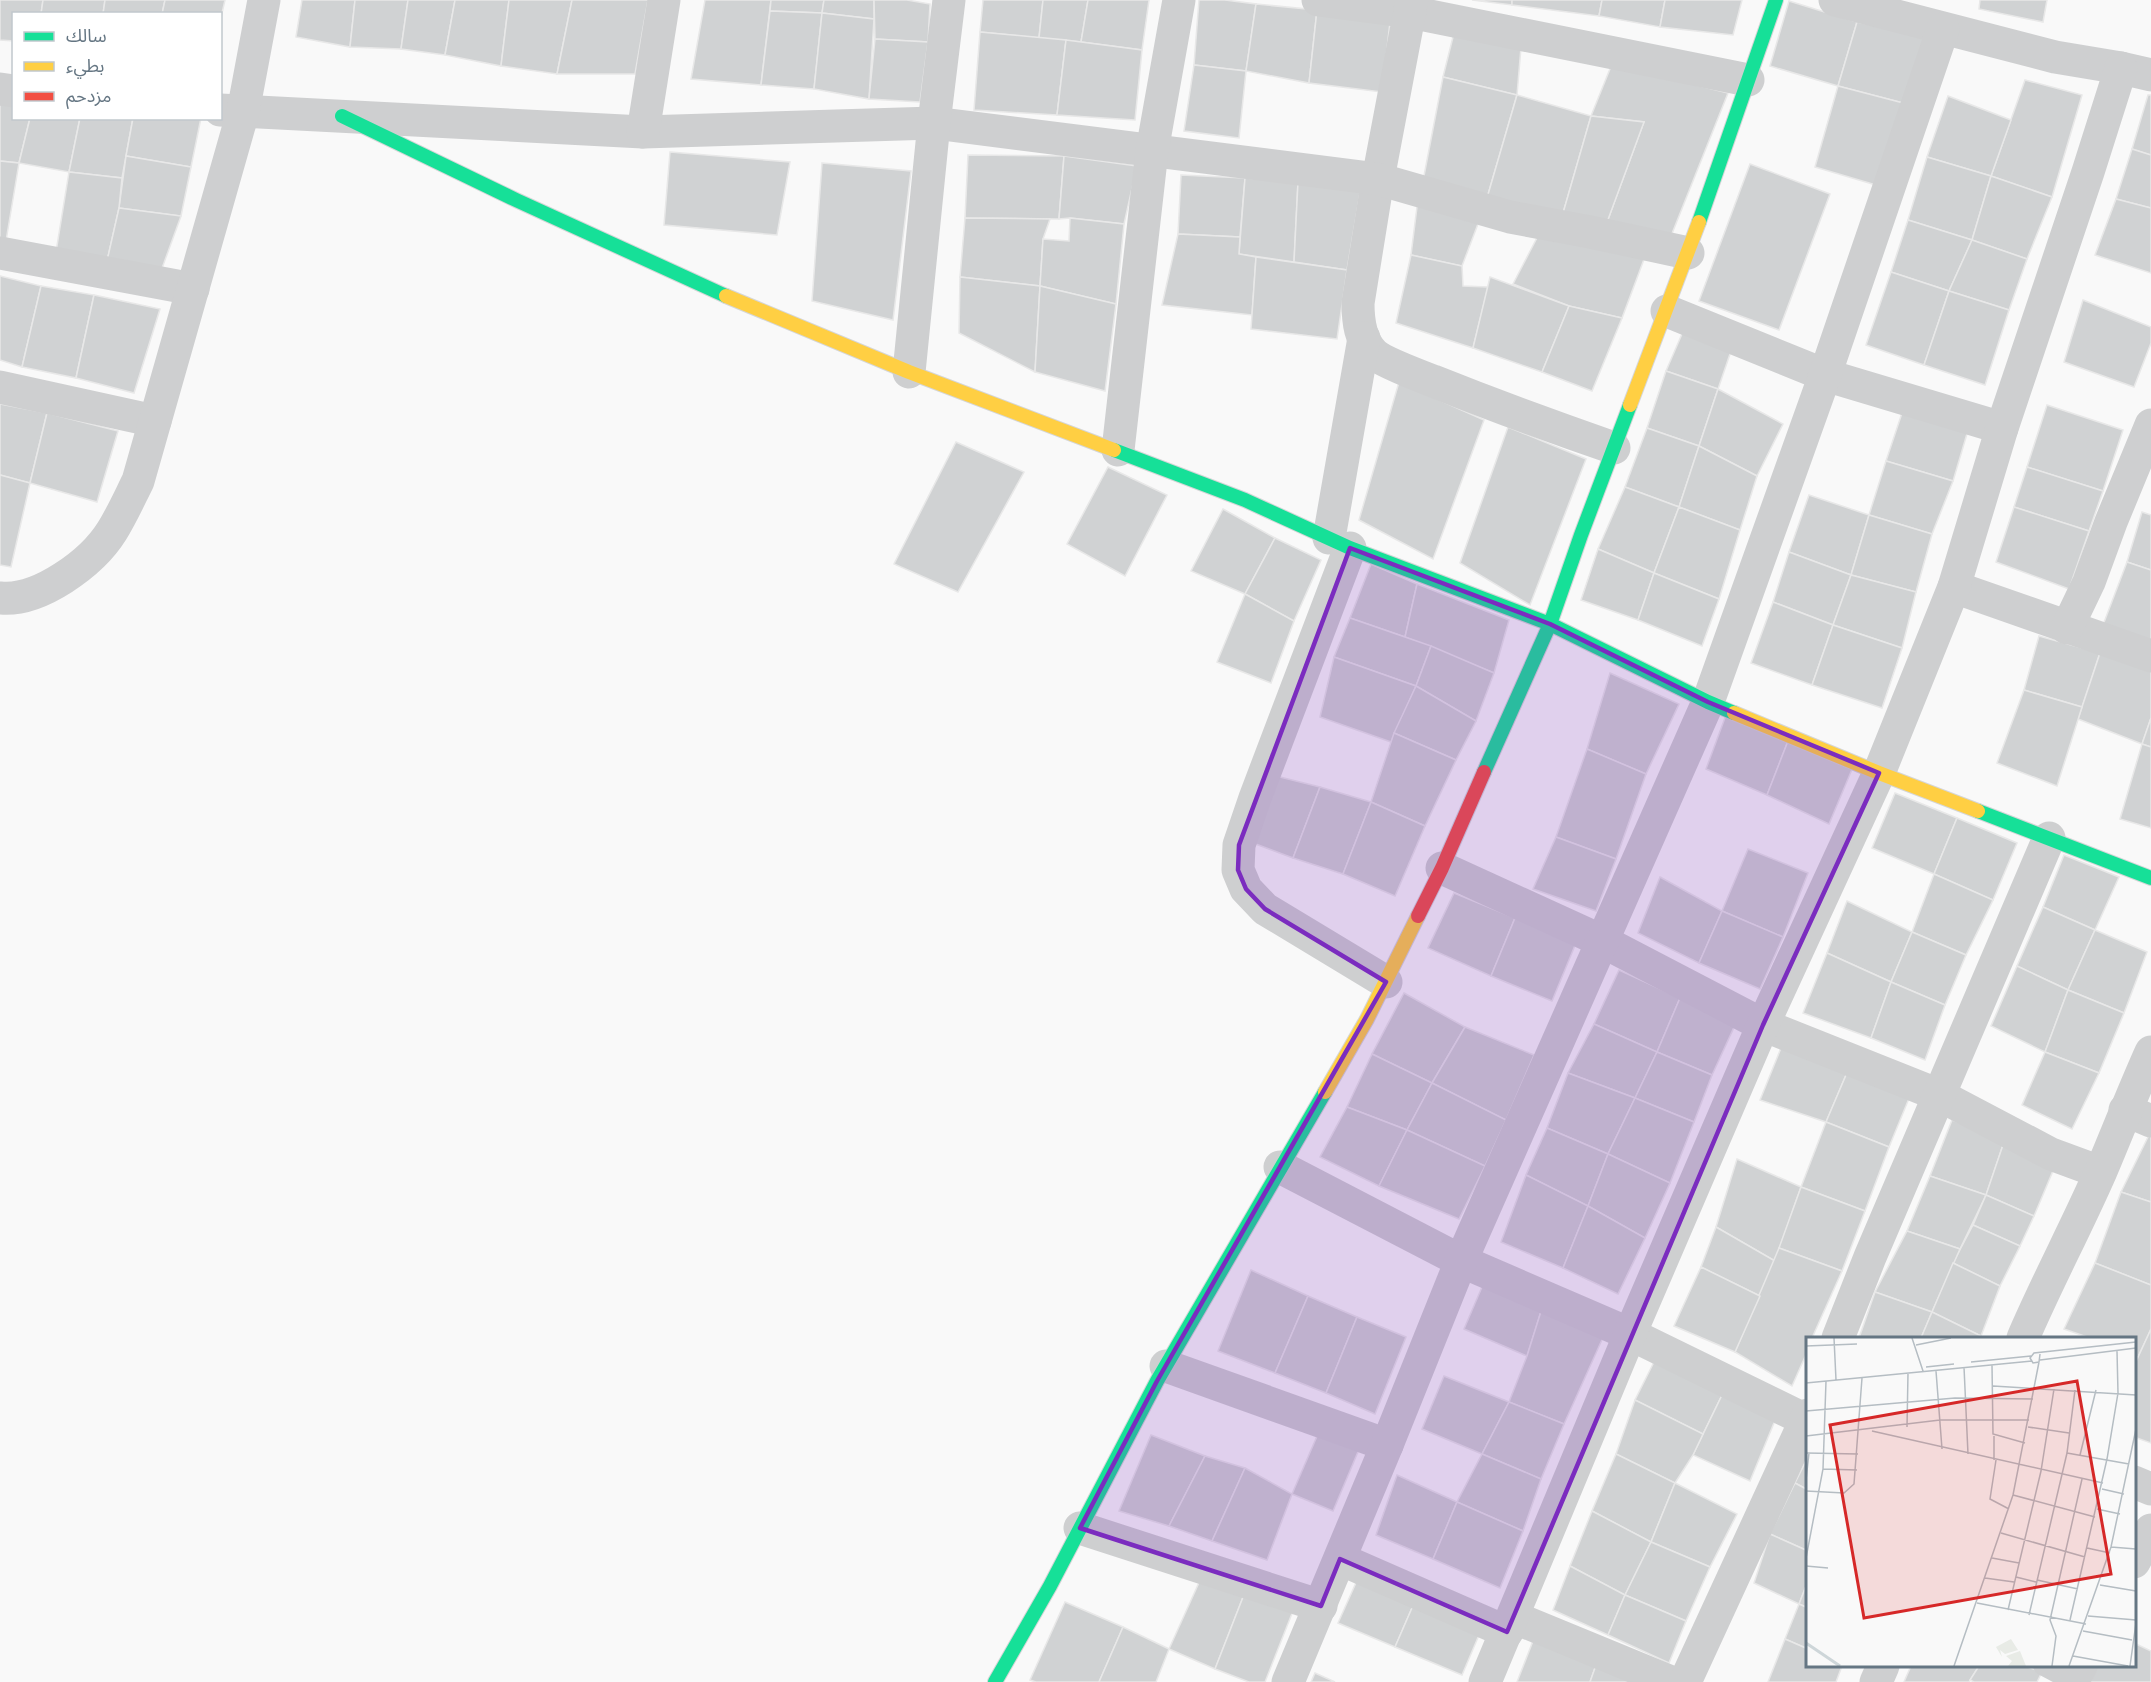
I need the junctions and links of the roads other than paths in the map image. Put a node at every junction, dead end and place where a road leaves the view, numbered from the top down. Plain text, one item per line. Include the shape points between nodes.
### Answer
1 (264, 0) edge
2 (664, 0) edge
3 (949, 0) edge
4 (1179, 0) edge
5 (1318, 0) edge
6 (1776, 0) edge
7 (1835, 0) edge
8 (1411, 6) edge
9 (1943, 28) junction
10 (2136, 71) edge
11 (1748, 80) junction
12 (232, 111) edge
13 (342, 116) junction
14 (934, 123) junction
15 (643, 132) junction
16 (1152, 151) junction
17 (1378, 179) junction
18 (0, 253) edge
19 (1688, 254) junction
20 (192, 290) junction
21 (1666, 312) junction
22 (1364, 338) junction
23 (909, 372) junction
24 (1826, 375) junction
25 (0, 387) edge
26 (155, 421) junction
27 (2151, 425) edge
28 (2002, 428) junction
29 (1614, 448) junction
30 (1118, 450) junction
31 (1340, 543) junction
32 (1954, 587) junction
33 (0, 598) edge
34 (1550, 624) junction
35 (2067, 628) junction
36 (2151, 656) edge
37 (1708, 702) junction
38 (1879, 772) junction
39 (2049, 838) junction
40 (1442, 868) junction
41 (2151, 878) edge
42 (1602, 941) junction
43 (1386, 981) junction
44 (1763, 1025) junction
45 (2151, 1052) edge
46 (1939, 1095) junction
47 (2138, 1116) edge
48 (1280, 1167) junction
49 (2100, 1172) junction
50 (1461, 1261) junction
51 (1630, 1334) junction
52 (1838, 1337) edge
53 (2023, 1337) edge
54 (1166, 1366) junction
55 (1806, 1419) edge
56 (1806, 1421) edge
57 (1387, 1445) junction
58 (2136, 1483) edge
59 (2151, 1489) edge
60 (1080, 1528) junction
61 (2151, 1530) edge
62 (2136, 1558) edge
63 (1341, 1559) junction
64 (1321, 1606) junction
65 (1510, 1624) junction
66 (1881, 1667) edge
67 (2046, 1667) edge
68 (2080, 1667) edge
69 (995, 1682) edge
70 (1288, 1682) edge
71 (1485, 1682) edge
72 (1671, 1682) edge
73 (1684, 1682) edge
74 (1876, 1682) edge
75 (2072, 1682) edge

1 - 12 street
2 - 15 street
3 - 14 street
4 - 16 street
5 - 8 street
6 - 11 street
7 - 9 street
8 - 11 street
8 - 17 street
9 - 10 street via 2055,57
9 - 24 street
10 - 28 street via 2088,172
11 - 19 street
12 - 13 street
12 - 20 street
13 - 15 street
13 - 23 street via 764,313
14 - 15 street
14 - 16 street
14 - 23 street
16 - 17 street
16 - 30 street
17 - 19 street via 1510,217
17 - 22 street via 1358,303 1358,321
18 - 20 street
19 - 21 street
20 - 26 street
21 - 24 street
21 - 29 street
22 - 29 street via 1374,354 1416,374
22 - 31 street
23 - 30 street
24 - 28 street
24 - 37 street
25 - 26 street
26 - 33 street via 138,481 111,532 88,558 45,590 12,600
27 - 35 street
28 - 32 street
29 - 34 street
30 - 31 street
31 - 34 street
31 - 43 street via 1239,844 1238,870 1246,889 1265,909
32 - 35 street
32 - 38 street
34 - 37 street
34 - 40 street
35 - 36 street
37 - 38 street
37 - 42 street
38 - 39 street
38 - 44 street
39 - 41 street
39 - 46 street
40 - 42 street
40 - 43 street
42 - 44 street
42 - 50 street
43 - 48 street
44 - 46 street
44 - 51 street
45 - 47 street
46 - 49 street via 2051,1154
46 - 52 street
47 - 49 street
48 - 50 street
48 - 54 street
49 - 53 street
50 - 51 street
50 - 57 street
51 - 55 street
51 - 65 street
54 - 57 street
54 - 60 street
56 - 73 street
57 - 63 street
58 - 59 street
60 - 64 street
60 - 69 street
61 - 62 street
63 - 64 street
63 - 65 street
64 - 70 street
65 - 71 street
65 - 72 street
66 - 74 street
67 - 75 lane
68 - 75 street

